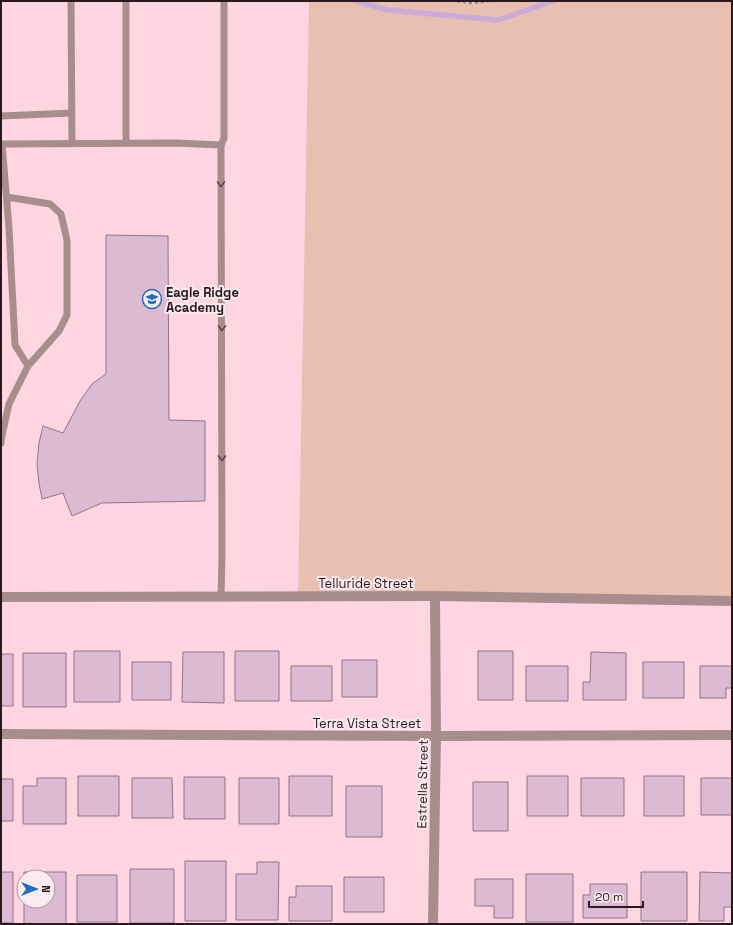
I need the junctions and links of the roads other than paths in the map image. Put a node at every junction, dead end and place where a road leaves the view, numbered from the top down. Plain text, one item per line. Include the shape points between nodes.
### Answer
1 (71, 1) edge
2 (126, 1) edge
3 (224, 1) edge
4 (72, 113) junction
5 (1, 116) edge
6 (126, 143) junction
7 (1, 144) edge
8 (72, 144) junction
9 (221, 145) junction
10 (7, 198) junction
11 (28, 366) junction
12 (1, 444) edge
13 (221, 596) junction
14 (435, 596) junction
15 (1, 597) edge
16 (732, 601) edge
17 (1, 734) edge
18 (732, 735) edge
19 (436, 736) junction
20 (433, 924) edge

1 - 4 lane
2 - 6 lane
3 - 9 lane via 224,138
4 - 5 lane
4 - 8 lane
6 - 8 lane
6 - 9 lane
7 - 8 lane
7 - 10 lane
9 -> 13 lane
10 - 11 lane via 15,346
10 - 11 lane via 50,204 62,214 67,240 67,315 59,331
11 - 12 lane via 9,404
13 - 14 street, Telluride Street
13 - 15 street, Telluride Street
14 - 16 street, Telluride Street
14 - 19 street, Estrella Street
17 - 19 street, Terra Vista Street
18 - 19 street, Terra Vista Street
19 - 20 street, Estrella Street

